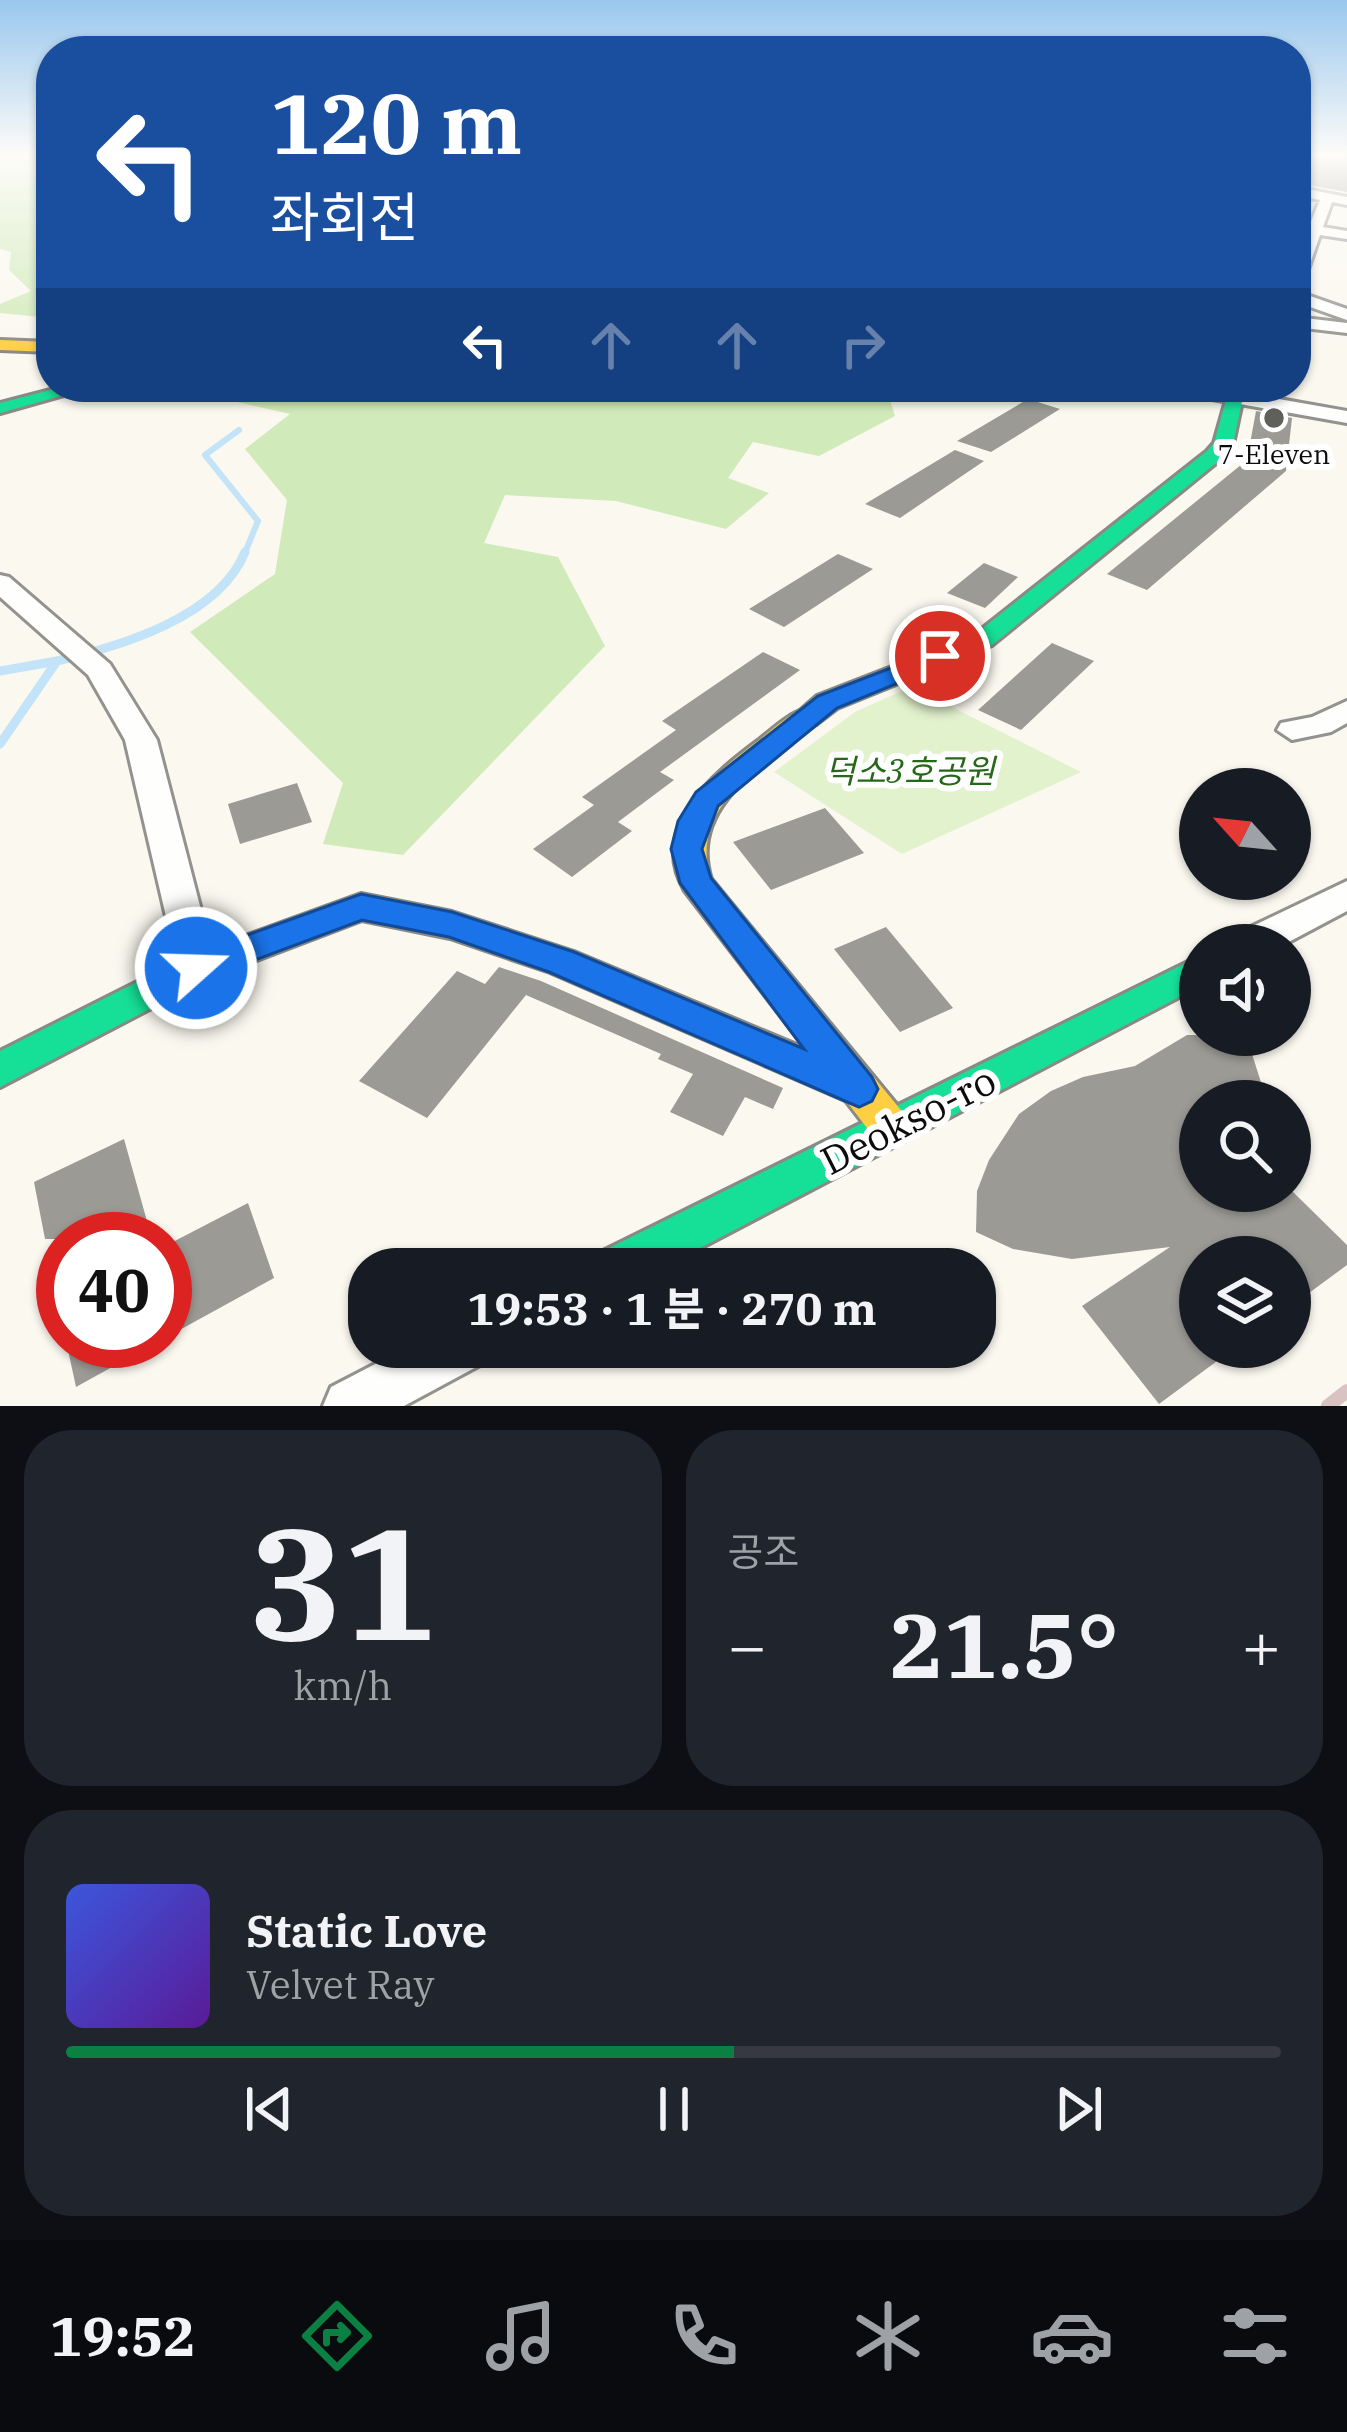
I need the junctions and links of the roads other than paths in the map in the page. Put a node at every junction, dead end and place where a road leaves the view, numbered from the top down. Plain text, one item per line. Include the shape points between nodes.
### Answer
1 (1320, 222) edge
2 (1311, 230) edge
3 (1317, 231) junction
4 (1347, 235) edge
5 (1311, 246) edge
6 (1311, 285) edge
7 (1335, 290) dead end
8 (1311, 302) edge
9 (1347, 315) edge
10 (1311, 324) edge
11 (1347, 328) edge
12 (0, 345) edge
13 (36, 346) edge
14 (36, 378) edge
15 (0, 379) edge
16 (36, 380) edge
17 (0, 388) edge
18 (36, 399) edge
19 (1232, 402) edge
20 (1262, 402) edge
21 (0, 408) edge
22 (1347, 417) edge
23 (0, 583) edge
24 (1347, 710) edge
25 (1292, 730) dead end
26 (1347, 895) edge
27 (1290, 924) edge
28 (196, 968) junction
29 (1179, 981) edge
30 (0, 1070) edge
31 (859, 1089) junction
32 (891, 1128) junction
33 (656, 1248) edge
34 (422, 1368) edge
35 (350, 1406) edge

1 - 3 street
2 - 3 street
3 - 4 street
3 - 5 street
6 - 7 street
8 - 9 street
10 - 11 street
12 - 13 main road
14 - 15 main road
16 - 17 main road
18 - 21 main road
19 - 31 main road via 1214,454 983,640 827,702 731,778 693,821 686,849 696,883
20 - 22 street
23 - 28 street via 100,670 141,740
24 - 25 street
26 - 27 street
28 - 30 main road
28 - 31 main road via 361,907 452,925 562,962
29 - 32 main road, Deokso-ro
31 - 32 main road
32 - 33 main road, Deokso-ro
34 - 35 street

